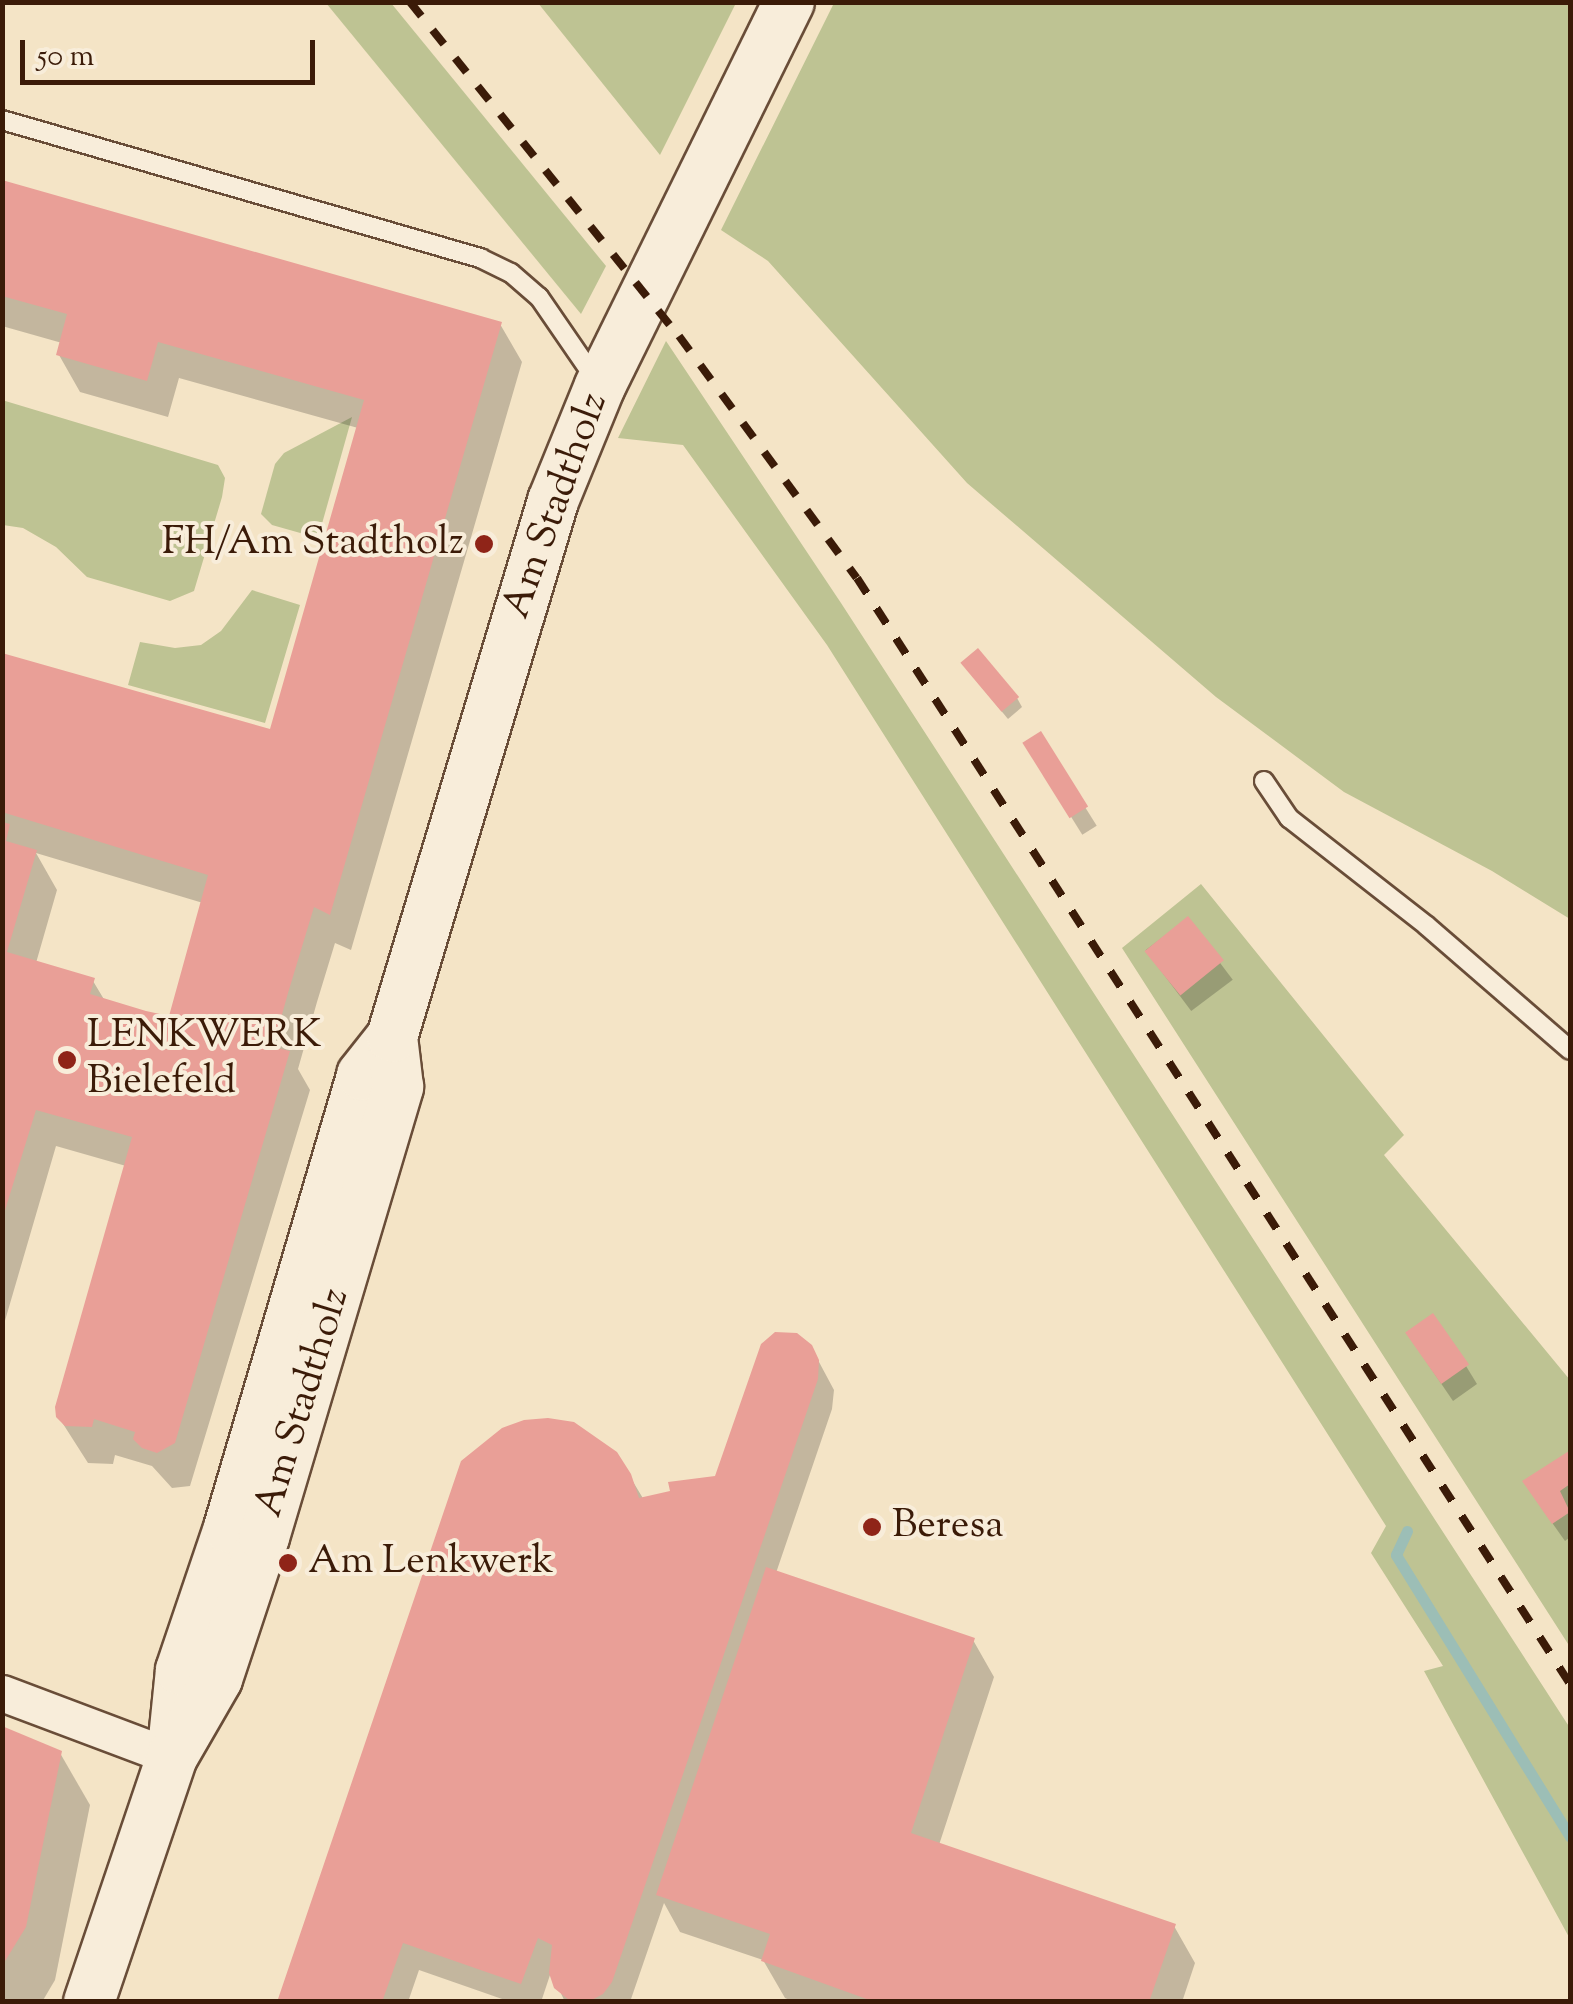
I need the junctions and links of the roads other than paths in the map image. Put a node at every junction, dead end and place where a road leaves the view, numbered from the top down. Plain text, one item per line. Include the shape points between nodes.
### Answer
1 (789, 2) edge
2 (2, 120) edge
3 (600, 386) junction
4 (1264, 780) dead end
5 (1570, 1050) edge
6 (2, 1694) edge
7 (172, 1758) junction
8 (89, 2002) edge

1 - 3 main road, Am Stadtholz
2 - 3 lane via 480,258 511,272 539,298
3 - 7 main road, Am Stadtholz via 553,500 392,1037 362,1075 181,1670
4 - 5 lane via 1288,818
6 - 7 street
7 - 8 main road, Am Stadtholz

